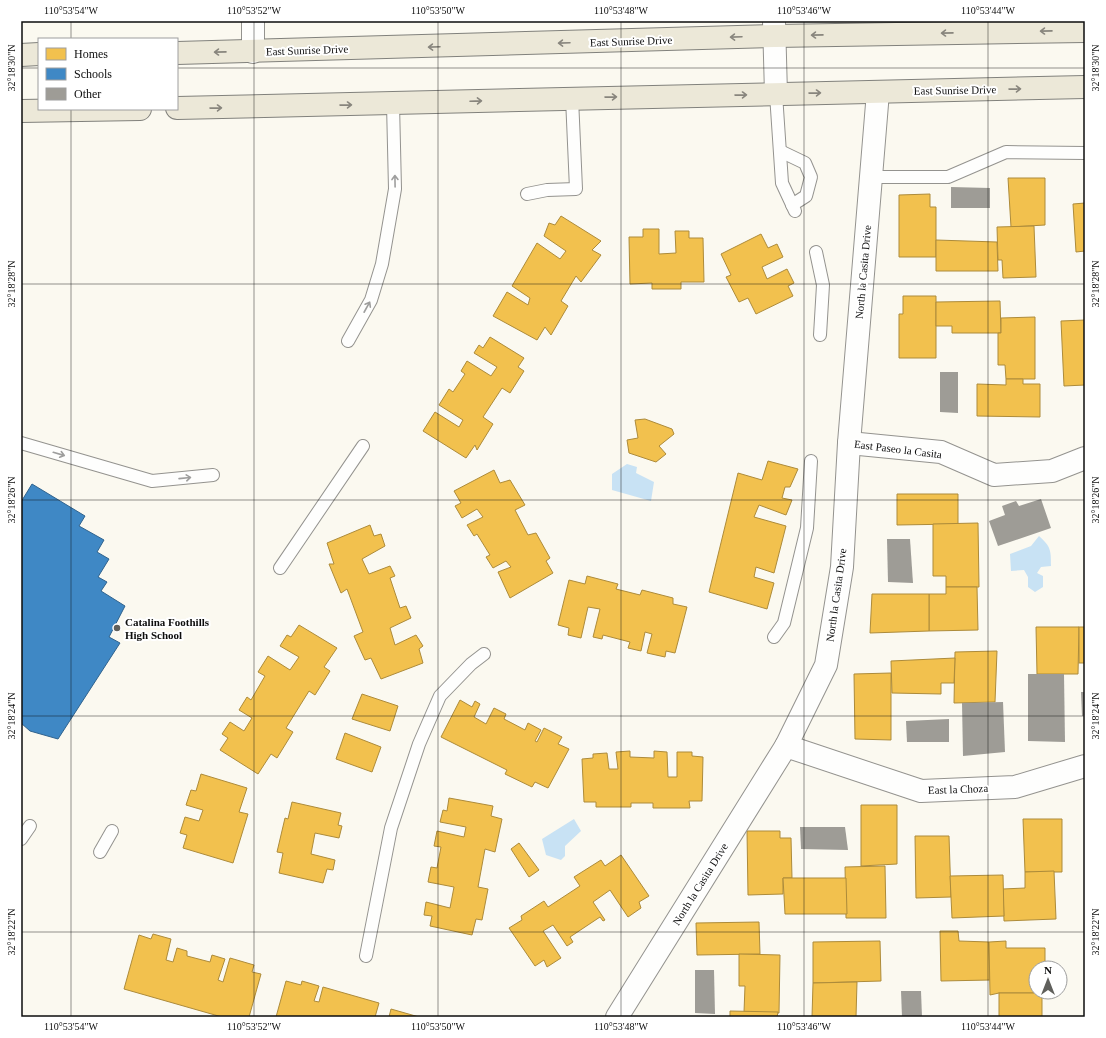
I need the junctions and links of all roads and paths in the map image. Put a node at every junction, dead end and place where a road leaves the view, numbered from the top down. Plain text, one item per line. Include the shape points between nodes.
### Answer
1 (253, 21) edge
2 (774, 29) edge
3 (1085, 31) edge
4 (253, 52) junction
5 (178, 53) edge
6 (38, 54) edge
7 (21, 55) edge
8 (1085, 87) edge
9 (878, 92) junction
10 (776, 94) junction
11 (572, 98) junction
12 (393, 104) junction
13 (178, 108) edge
14 (80, 110) edge
15 (21, 111) edge
16 (780, 151) junction
17 (1085, 153) edge
18 (871, 176) junction
19 (527, 194) dead end
20 (816, 252) dead end
21 (820, 335) dead end
22 (348, 341) dead end
23 (21, 443) edge
24 (849, 444) junction
25 (363, 446) dead end
26 (1085, 458) edge
27 (811, 461) dead end
28 (213, 475) dead end
29 (280, 568) dead end
30 (774, 637) dead end
31 (484, 654) dead end
32 (786, 746) junction
33 (1085, 766) edge
34 (30, 826) dead end
35 (112, 831) dead end
36 (21, 839) edge
37 (100, 852) dead end
38 (366, 956) dead end
39 (617, 1017) edge

1 - 4 street
3 -> 2 main road, East Sunrise Drive
2 -> 4 main road, East Sunrise Drive
2 - 10 street
4 -> 5 main road, East Sunrise Drive
6 - 7 main road
9 -> 8 main road, East Sunrise Drive
10 -> 9 main road, East Sunrise Drive
9 - 18 street, North la Casita Drive
11 -> 10 main road, East Sunrise Drive
10 - 16 lane
12 -> 11 main road, East Sunrise Drive
11 - 19 lane via 576,189
13 -> 12 main road, East Sunrise Drive
22 -> 12 lane via 371,300 382,264 395,189
14 - 15 main road
16 - 16 lane via 782,183 794,208 806,196 811,176 805,163
17 - 18 lane via 1006,152 948,176
18 - 24 street, North la Casita Drive
20 - 21 lane via 823,285
23 -> 28 lane via 152,481
24 - 26 street, East Paseo la Casita via 941,452 994,475 1052,471
24 - 32 street, North la Casita Drive via 842,567 826,665
25 - 29 lane
27 - 30 lane via 807,528 784,623
31 - 38 lane via 440,696 419,744 391,828
32 - 33 street, East la Choza via 921,790 1014,787
32 - 39 street, North la Casita Drive
34 - 36 lane
35 - 37 lane

